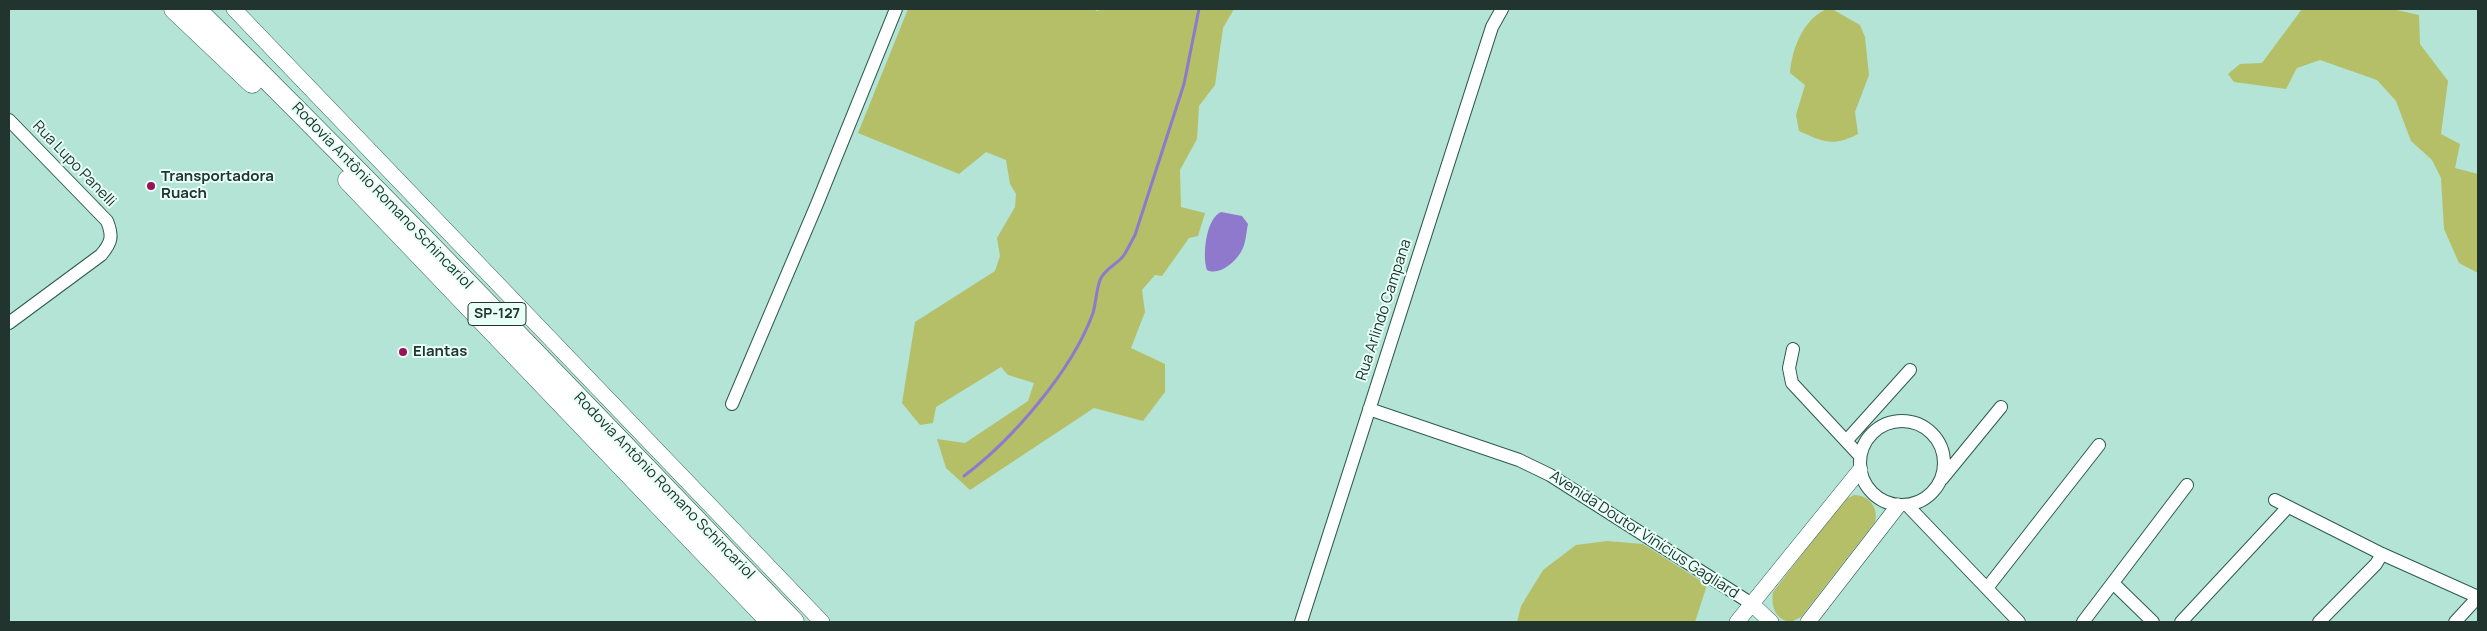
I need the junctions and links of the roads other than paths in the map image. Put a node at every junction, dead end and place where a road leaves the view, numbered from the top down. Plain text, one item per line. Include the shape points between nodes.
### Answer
1 (167, 9) edge
2 (174, 9) edge
3 (196, 9) edge
4 (234, 9) edge
5 (896, 9) edge
6 (1502, 9) edge
7 (205, 39) junction
8 (9, 120) edge
9 (9, 323) edge
10 (1793, 349) dead end
11 (1910, 370) dead end
12 (732, 404) dead end
13 (2001, 408) dead end
14 (1369, 409) junction
15 (1848, 440) junction
16 (2099, 445) dead end
17 (1860, 463) junction
18 (1939, 483) junction
19 (2187, 485) dead end
20 (2276, 500) dead end
21 (1902, 505) junction
22 (2288, 507) junction
23 (2382, 554) junction
24 (2113, 583) junction
25 (1987, 588) junction
26 (2478, 597) edge
27 (1752, 604) junction
28 (771, 622) edge
29 (794, 622) edge
30 (822, 622) edge
31 (1301, 622) edge
32 (1738, 622) edge
33 (1771, 622) edge
34 (1808, 622) edge
35 (2019, 622) edge
36 (2083, 622) edge
37 (2152, 622) edge
38 (2181, 622) edge
39 (2319, 622) edge
40 (2455, 622) edge

1 - 7 highway
2 - 7 highway, Rodovia Antônio Romano Schincariol / SP-127
3 - 29 highway, Rodovia Antônio Romano Schincariol / SP-127 via 312,123
4 - 30 street
5 - 12 street
6 - 14 street, Rua Arlindo Campana via 1492,27
7 - 28 highway, Rodovia Antônio Romano Schincariol / SP-127 via 280,109
8 - 9 street, Rua Lupo Panelli via 107,221 112,234 110,244 100,255
10 - 15 street via 1789,368 1792,383
11 - 15 street
13 - 18 street
14 - 27 street, Avenida Doutor Vinícius Gagliard via 1519,460 1550,475
14 - 31 street, Rua Arlindo Campana
15 - 17 street
16 - 25 street
17 - 18 street via 1865,442 1874,431 1892,422 1913,422 1926,428 1942,450 1944,464
17 - 21 street via 1864,483 1873,494 1884,502
17 - 27 street
18 - 21 street via 1924,499
19 - 24 street
20 - 22 street
21 - 25 street
21 - 34 street
22 - 23 street
22 - 38 street
23 - 26 street
23 - 39 street
24 - 36 street
24 - 37 street
25 - 35 street
26 - 40 street
27 - 32 street
27 - 33 street, Avenida Doutor Vinícius Gagliard

